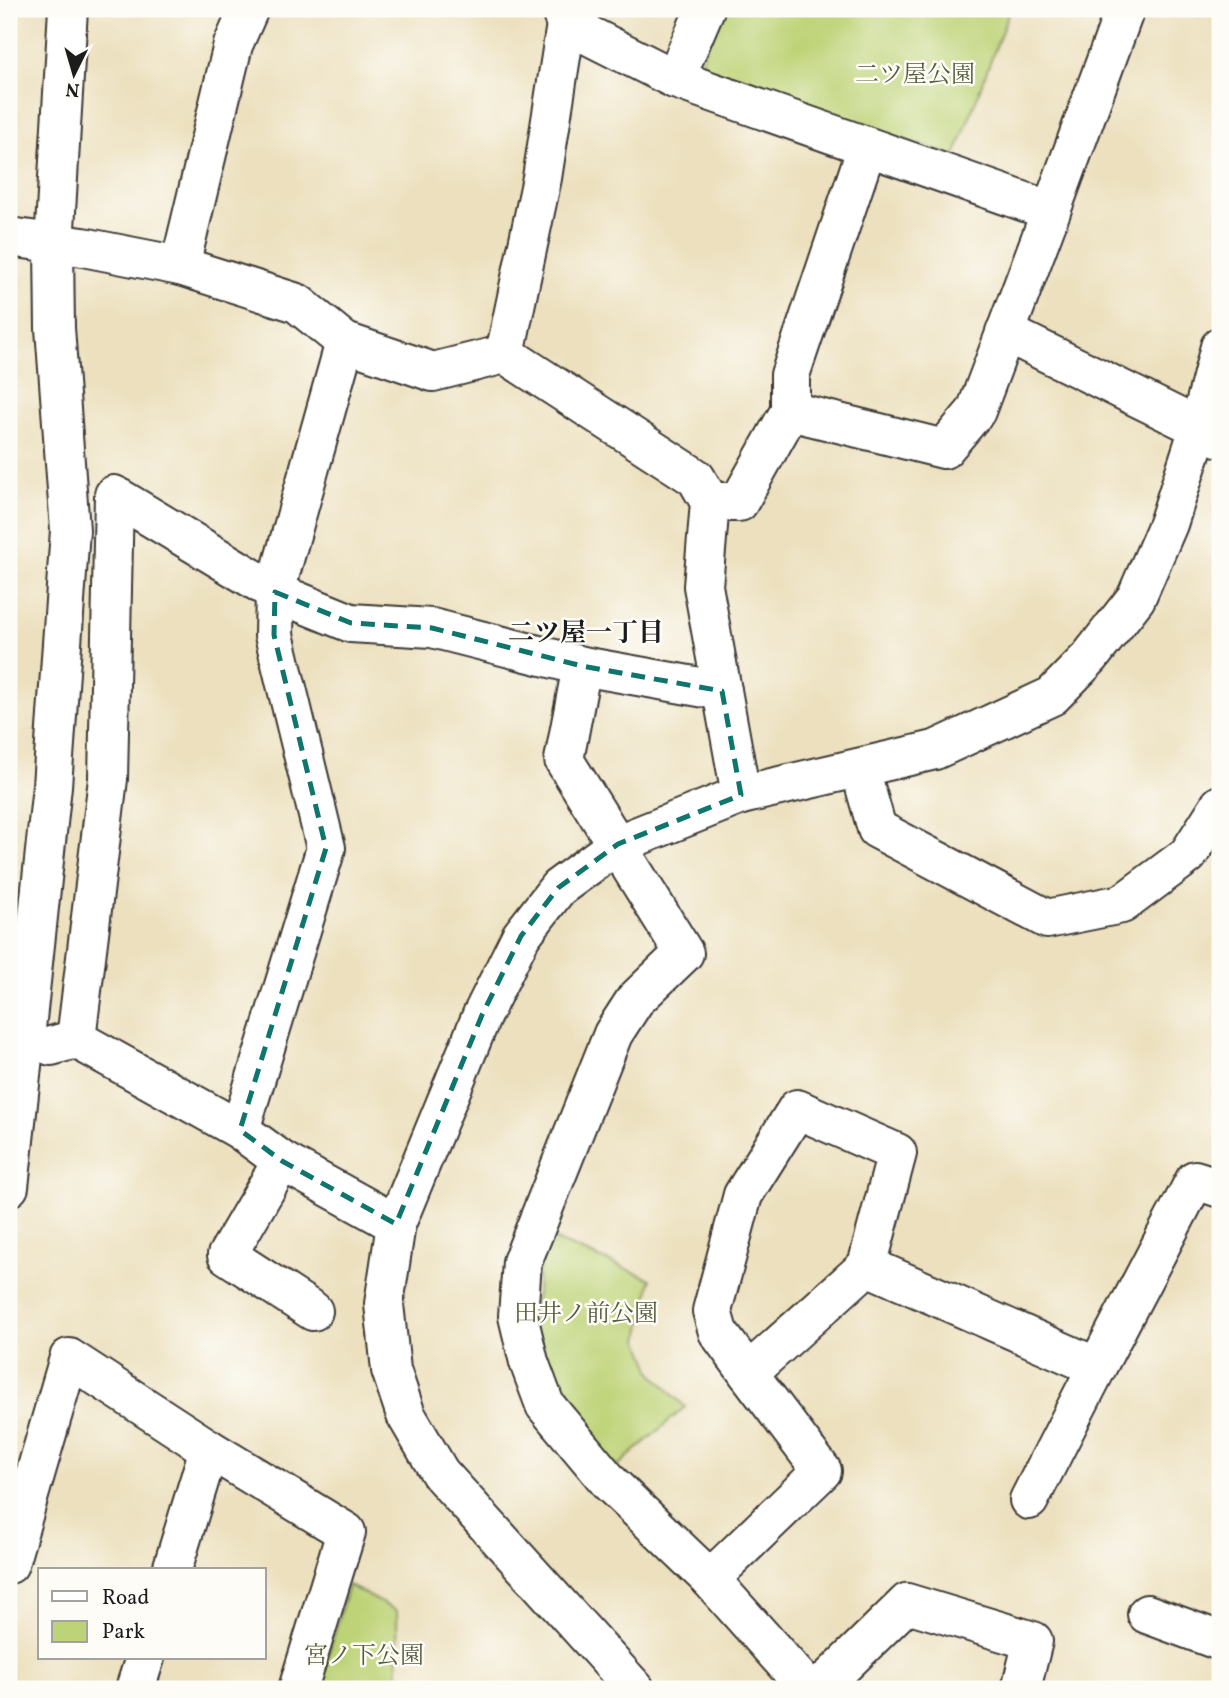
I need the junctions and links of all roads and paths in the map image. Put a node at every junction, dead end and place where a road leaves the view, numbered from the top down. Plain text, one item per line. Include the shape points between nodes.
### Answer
1 (68, 9) edge
2 (249, 9) edge
3 (705, 9) edge
4 (1125, 9) edge
5 (563, 17) edge
6 (676, 79) junction
7 (867, 146) junction
8 (1051, 211) junction
9 (31, 241) edge
10 (180, 266) junction
11 (1006, 332) junction
12 (345, 342) junction
13 (1220, 347) edge
14 (505, 354) junction
15 (790, 411) junction
16 (1210, 433) edge
17 (710, 502) junction
18 (275, 592) junction
19 (582, 666) junction
20 (722, 691) junction
21 (860, 769) junction
22 (741, 795) junction
23 (1220, 805) edge
24 (618, 844) junction
25 (76, 1039) junction
26 (23, 1054) junction
27 (240, 1130) junction
28 (282, 1161) junction
29 (9, 1187) edge
30 (1220, 1188) edge
31 (397, 1224) junction
32 (867, 1266) junction
33 (313, 1311) dead end
34 (1097, 1367) junction
35 (748, 1373) junction
36 (209, 1449) junction
37 (1029, 1500) dead end
38 (9, 1564) edge
39 (173, 1568) edge
40 (710, 1579) junction
41 (1147, 1614) dead end
42 (1220, 1641) edge
43 (144, 1660) edge
44 (135, 1689) edge
45 (298, 1689) edge
46 (635, 1689) edge
47 (808, 1689) edge
48 (819, 1689) edge
49 (1020, 1689) edge

1 - 9 street
2 - 10 street via 233,45
3 - 6 street
4 - 8 street
5 - 6 street
5 - 14 street via 542,178
6 - 7 street
7 - 8 street
7 - 15 street via 790,375
8 - 11 street
9 - 10 street
9 - 26 street via 55,328 70,530 52,786
10 - 12 street via 296,303
11 - 15 street via 976,411 944,449
11 - 16 street
12 - 14 street via 433,372
12 - 18 street
13 - 16 street
14 - 17 street via 696,478
15 - 17 street via 739,502
16 - 21 street via 1136,598 1052,696 935,750
17 - 20 street via 704,586
18 - 19 street via 351,623 432,628
18 - 25 street via 114,495 107,779
18 - 27 street via 274,635 326,848
19 - 20 street
19 - 24 street via 564,760
20 - 22 street
21 - 22 street
21 - 23 street via 877,830 1047,919 1122,904 1188,855
22 - 24 street
24 - 31 street via 558,888 521,936 482,1015
24 - 40 street via 684,953 635,1000 613,1034 522,1262 518,1316 545,1405 610,1483
25 - 26 street
25 - 27 street
26 - 29 street
27 - 28 street
28 - 31 street
28 - 33 street via 227,1255
30 - 34 street via 1195,1180
31 - 46 street via 384,1304 391,1370 406,1415 440,1473
32 - 34 street
32 - 35 street
32 - 35 street via 898,1153 797,1109 743,1195 712,1311 718,1332
34 - 37 street
35 - 40 street via 822,1471
36 - 38 street via 69,1358
36 - 39 street
36 - 45 street via 346,1532
40 - 47 street
41 - 42 street
43 - 44 street
48 - 49 street via 907,1603 1033,1641

